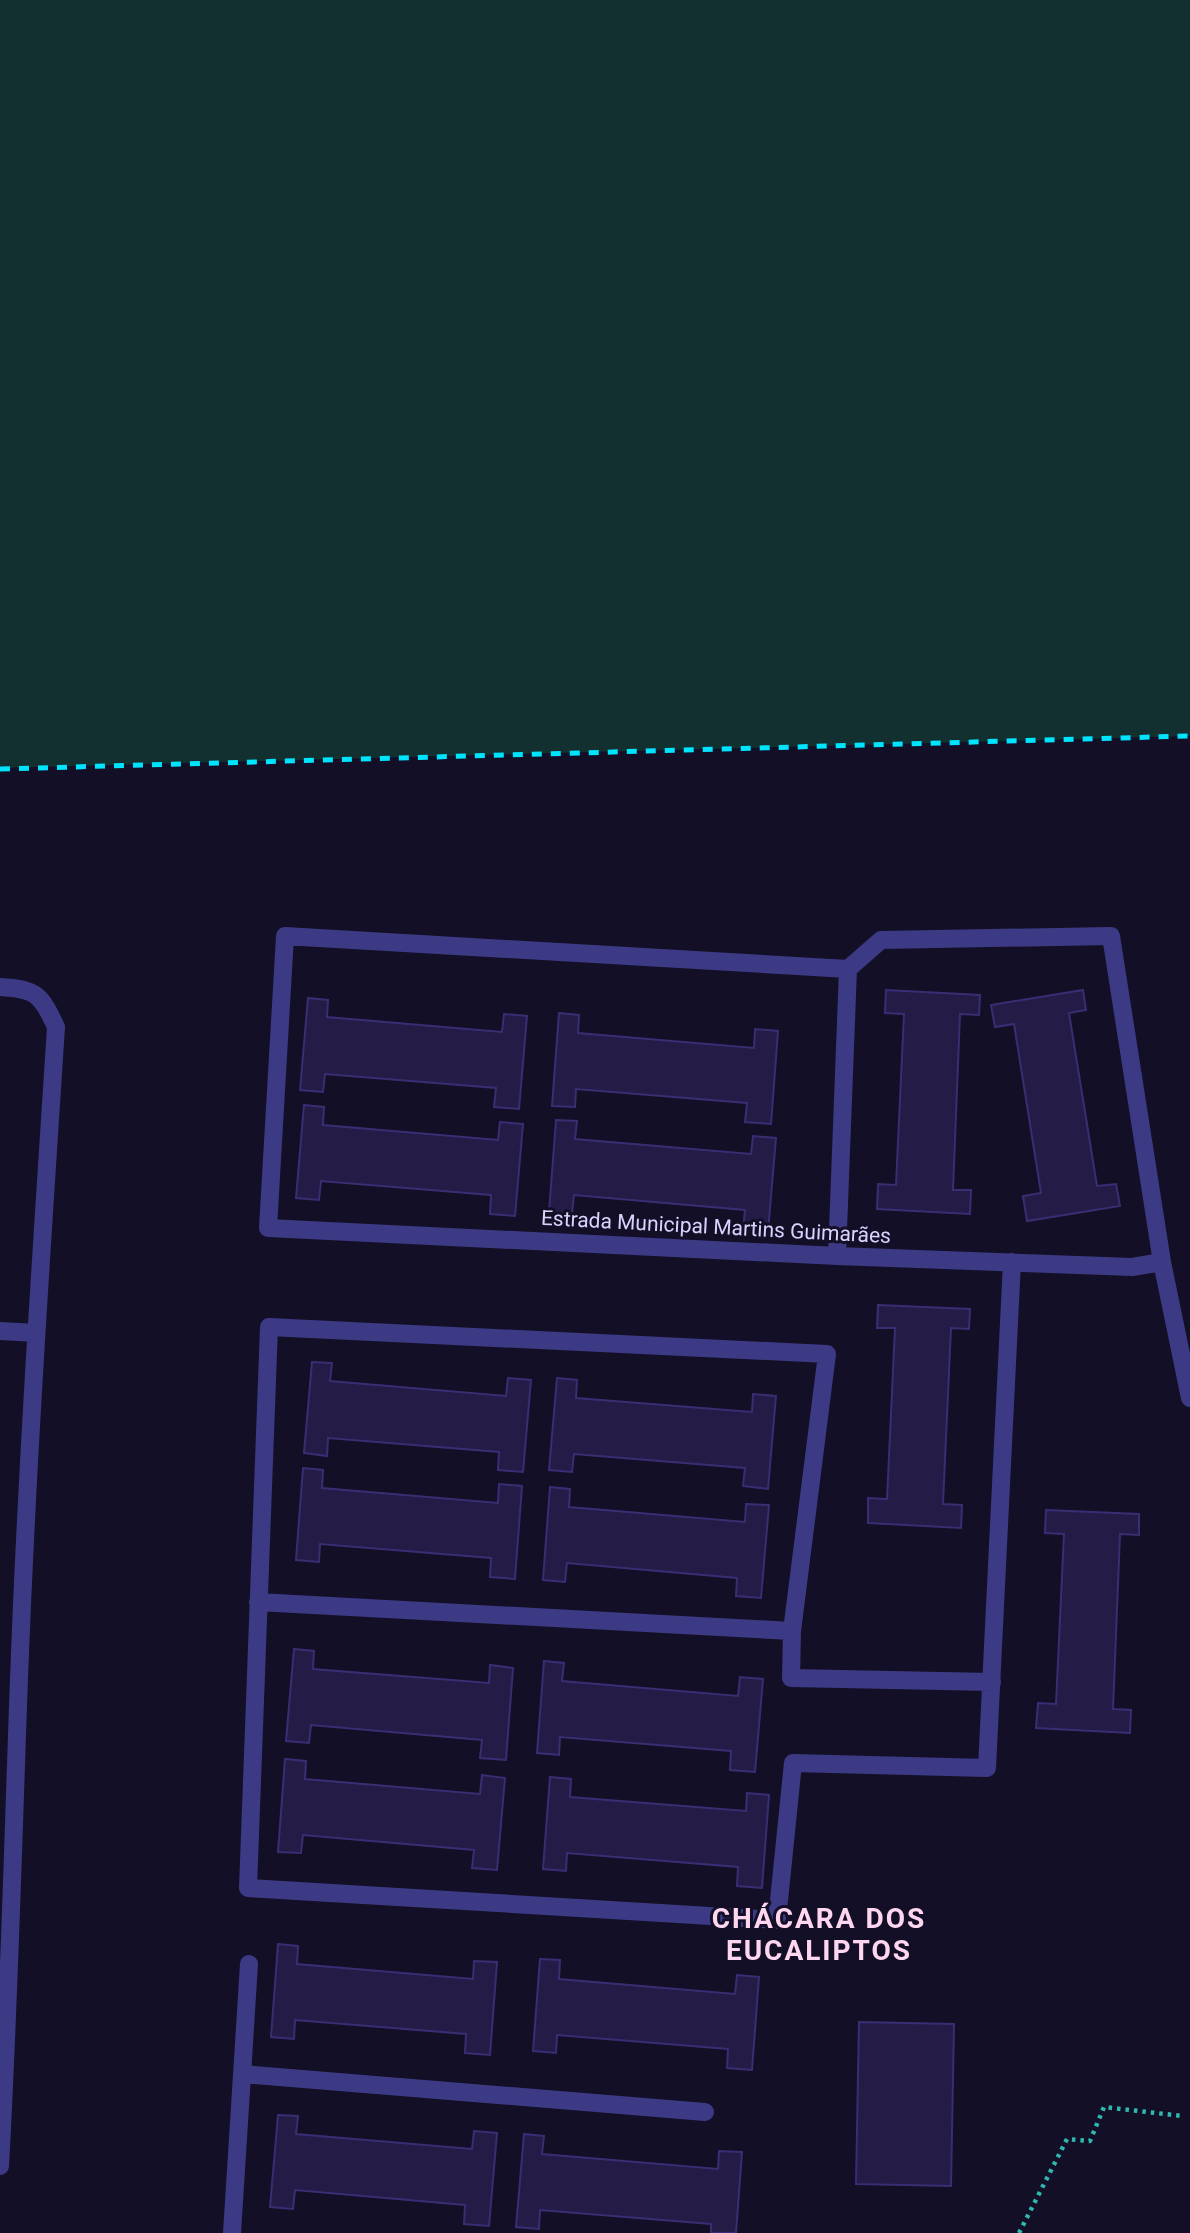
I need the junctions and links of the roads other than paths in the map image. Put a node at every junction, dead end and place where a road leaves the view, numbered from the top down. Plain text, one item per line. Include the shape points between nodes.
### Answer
1 (848, 970) junction
2 (0, 987) edge
3 (837, 1256) junction
4 (1012, 1262) junction
5 (1162, 1262) junction
6 (0, 1331) edge
7 (36, 1333) junction
8 (1190, 1398) edge
9 (258, 1602) junction
10 (792, 1631) junction
11 (0, 1677) edge
12 (19, 1678) junction
13 (992, 1682) junction
14 (249, 1964) dead end
15 (4, 2023) edge
16 (242, 2074) junction
17 (705, 2112) dead end
18 (0, 2166) edge
19 (232, 2233) edge

1 - 3 street
1 - 3 street, Estrada Municipal Martins Guimarães via 285,936 268,1228
1 - 5 street via 881,940 1111,936
2 - 7 street via 25,989 44,1001 56,1027
3 - 4 street, Estrada Municipal Martins Guimarães
4 - 5 street, Estrada Municipal Martins Guimarães via 1132,1267
4 - 13 street
5 - 8 street
6 - 7 street
7 - 12 street
9 - 10 street
9 - 10 street via 270,1327 827,1354
9 - 13 street via 248,1888 777,1920 793,1763 987,1768
10 - 13 street via 791,1678
11 - 12 street
12 - 15 street
14 - 16 street
15 - 18 street
16 - 17 street
16 - 19 street

